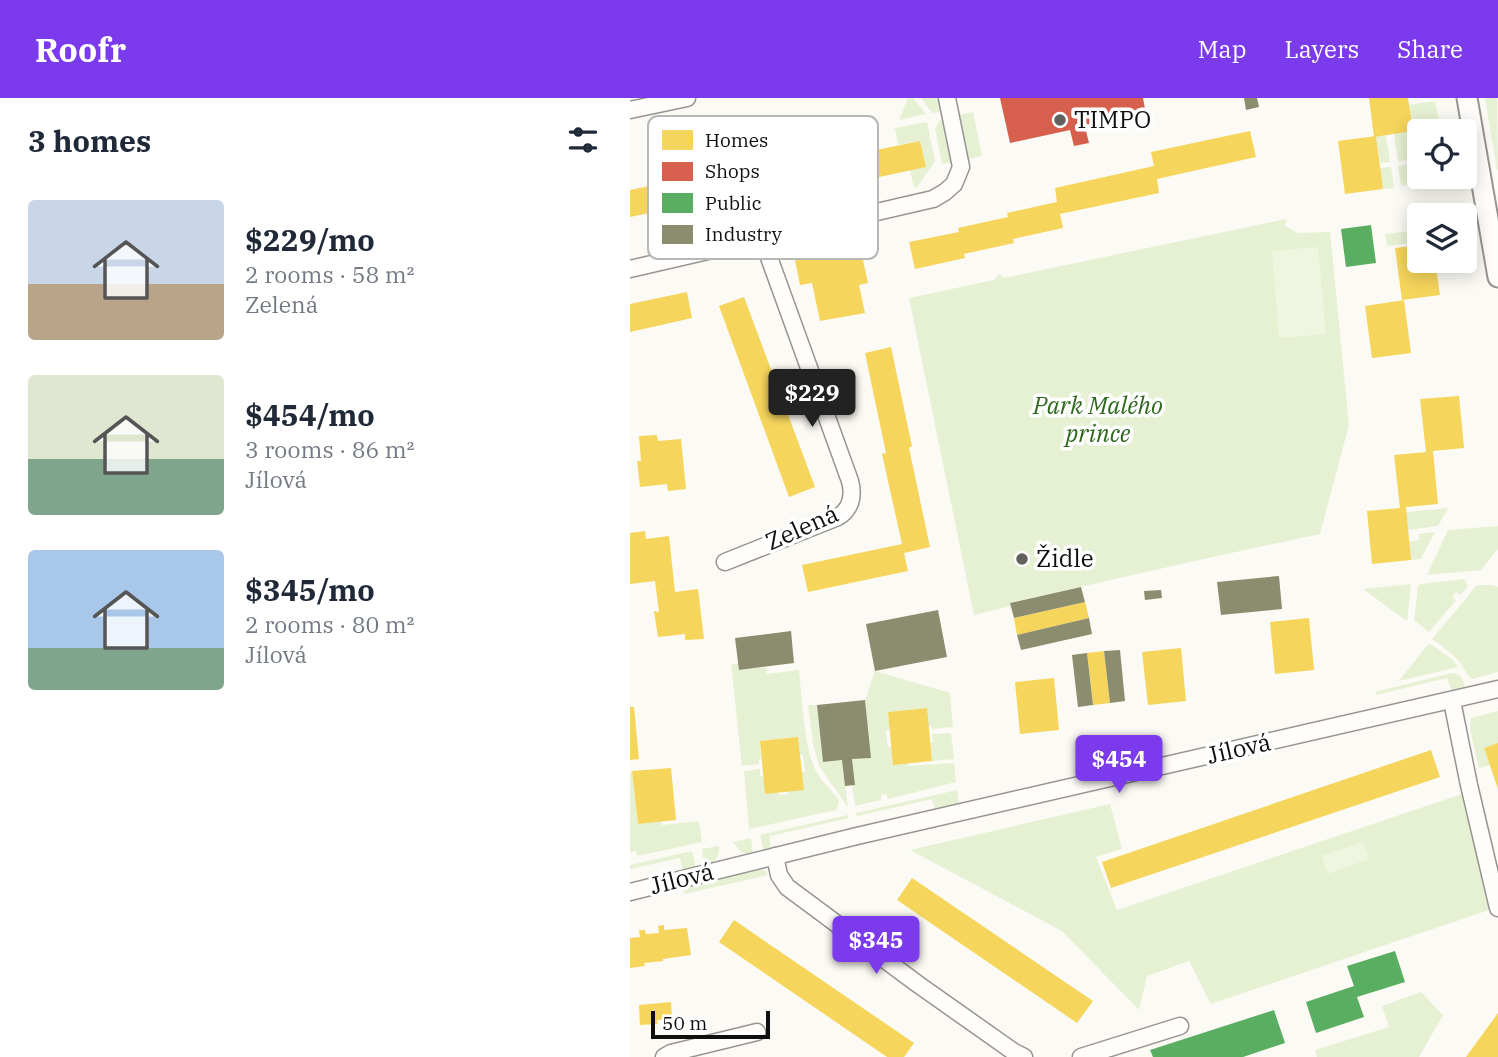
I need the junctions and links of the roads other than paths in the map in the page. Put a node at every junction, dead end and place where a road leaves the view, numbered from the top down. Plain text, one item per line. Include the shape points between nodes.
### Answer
1 (687, 98) edge
2 (947, 98) edge
3 (1467, 98) edge
4 (630, 110) edge
5 (878, 212) edge
6 (673, 259) edge
7 (770, 259) edge
8 (630, 269) edge
9 (1498, 277) edge
10 (724, 562) dead end
11 (1498, 689) edge
12 (1452, 701) junction
13 (775, 856) junction
14 (630, 892) edge
15 (1498, 908) edge
16 (1180, 1027) dead end
17 (757, 1032) dead end
18 (664, 1057) edge
19 (1024, 1057) edge
20 (1082, 1057) edge

1 - 4 street
2 - 5 street via 961,167 954,184 933,199
3 - 9 street
6 - 8 street
7 - 10 street, Zelená via 852,495 848,508 838,517
11 - 12 street, Jílová
12 - 13 street, Jílová
12 - 15 street
13 - 14 street, Jílová
13 - 19 street via 787,887
16 - 20 street
17 - 18 street

